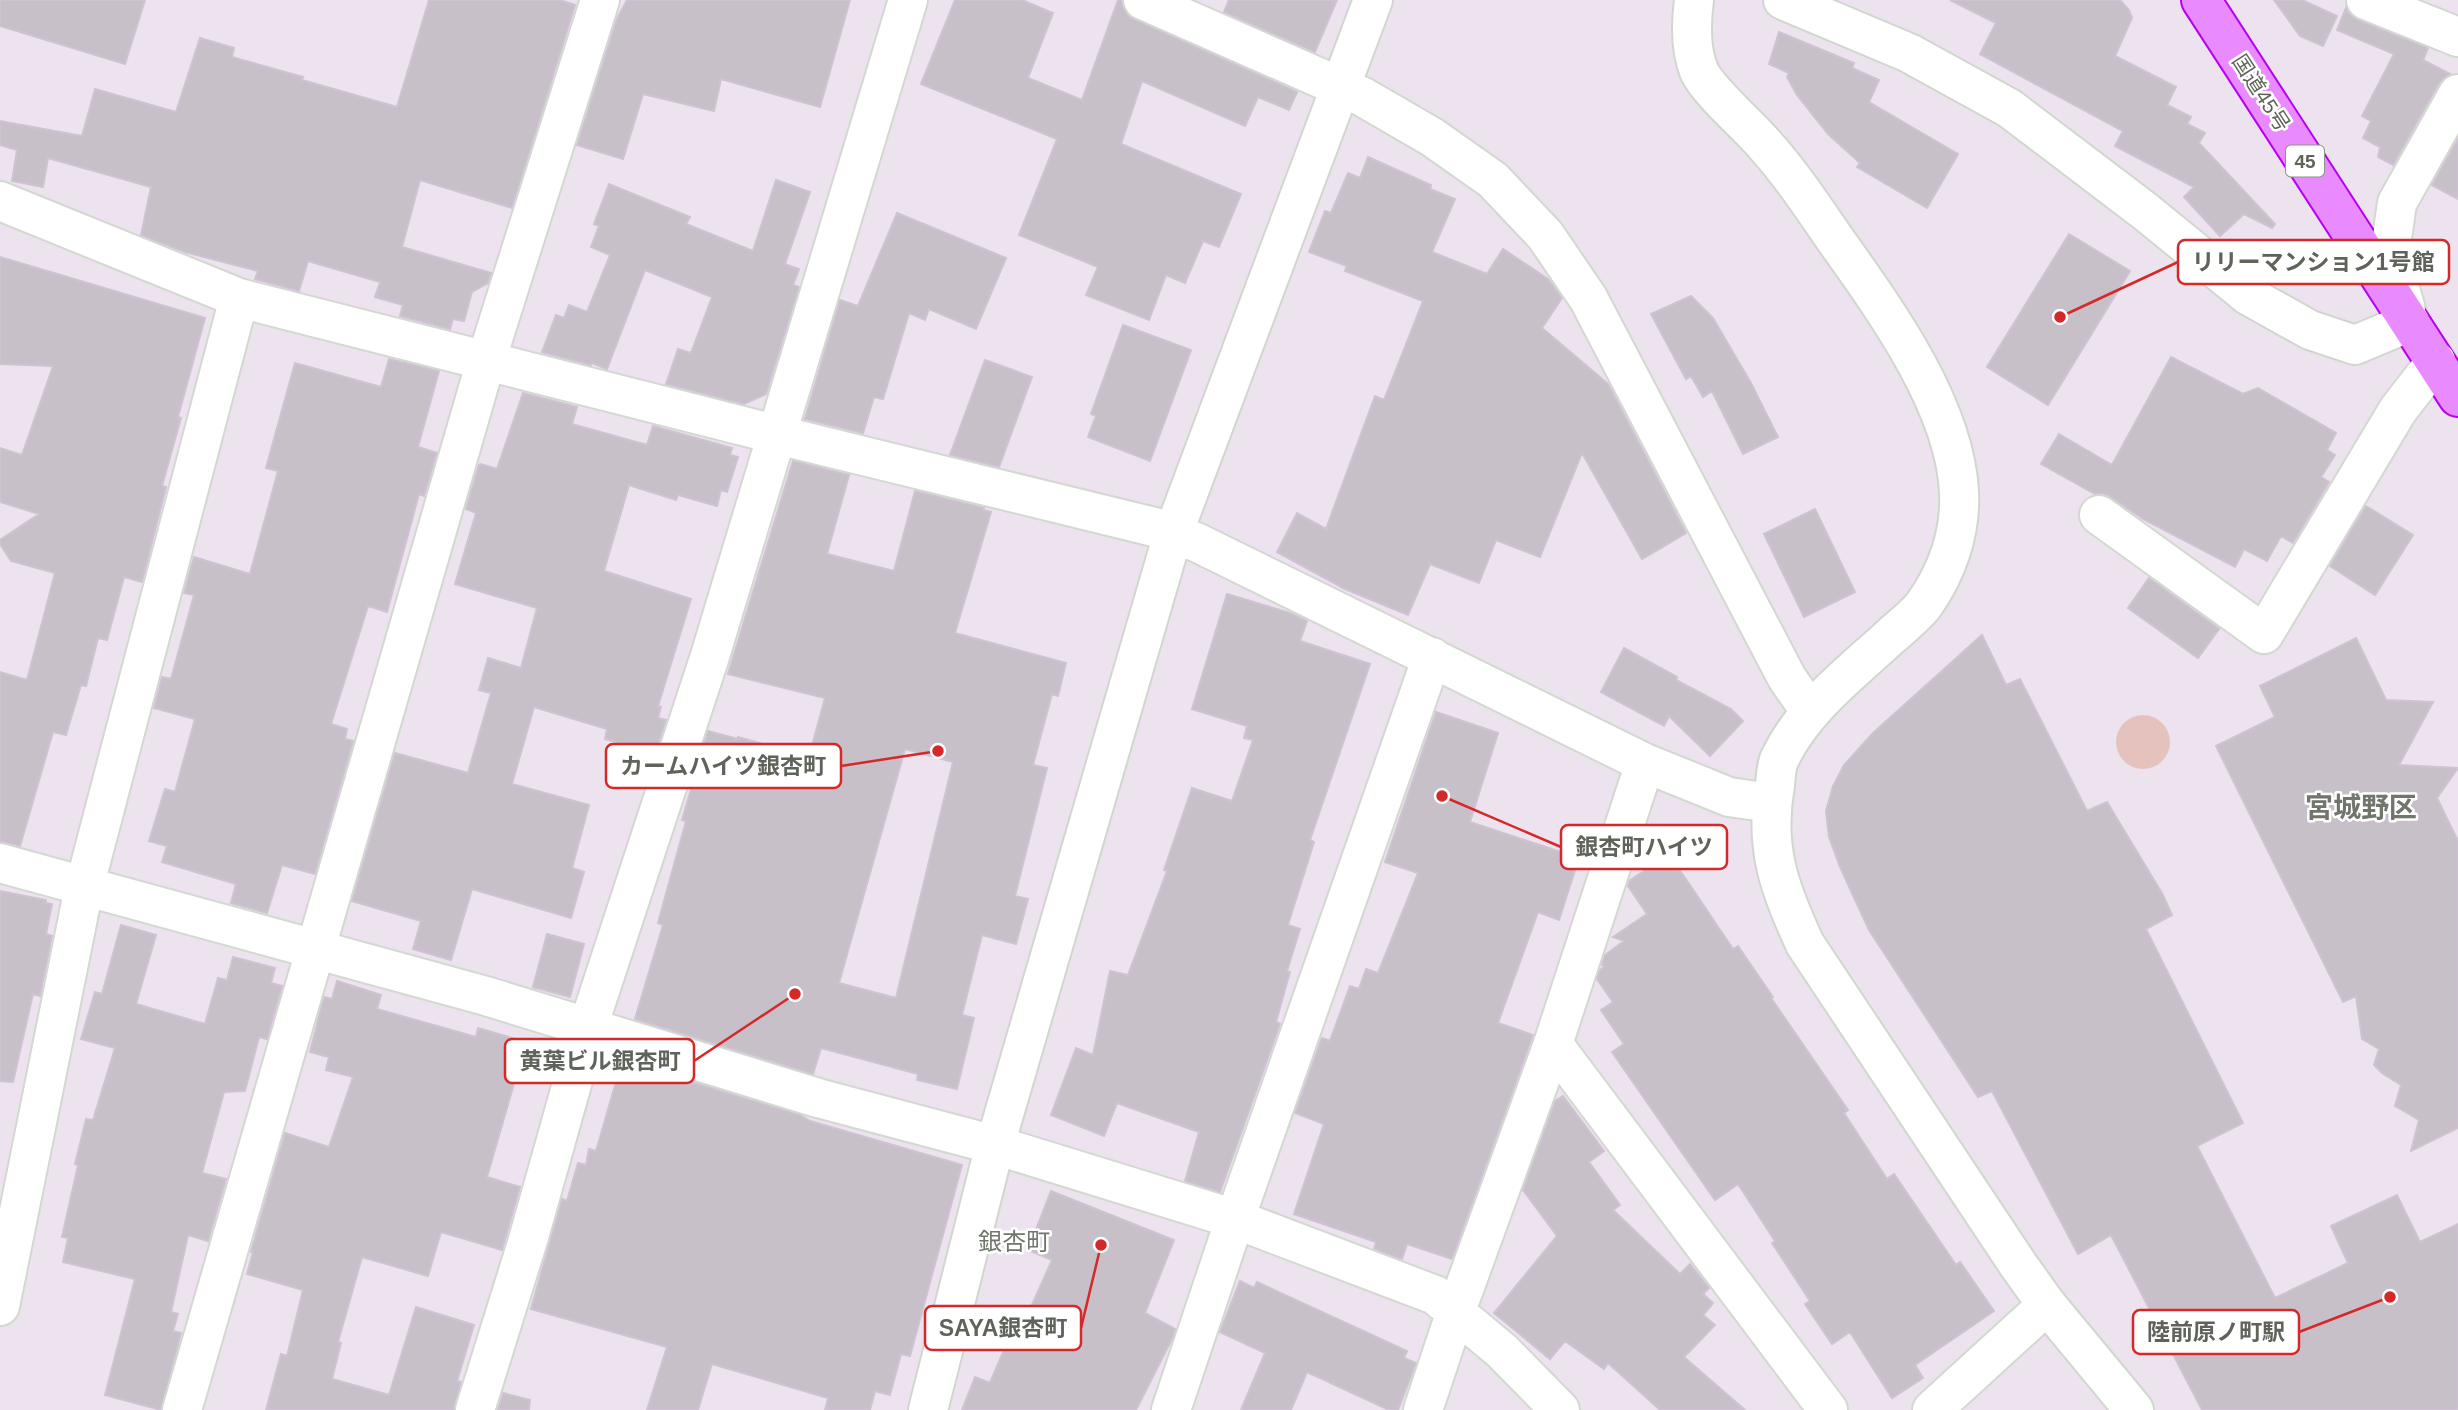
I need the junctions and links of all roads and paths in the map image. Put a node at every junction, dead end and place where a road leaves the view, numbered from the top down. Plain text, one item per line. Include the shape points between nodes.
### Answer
1 (600, 0) edge
2 (908, 0) edge
3 (1143, 0) edge
4 (1373, 0) edge
5 (1695, 0) edge
6 (1783, 0) edge
7 (2201, 0) edge
8 (2366, 0) edge
9 (2458, 37) edge
10 (1340, 88) junction
11 (2458, 94) edge
12 (0, 201) edge
13 (239, 298) junction
14 (2410, 322) junction
15 (486, 361) junction
16 (2436, 361) junction
17 (2458, 397) edge
18 (778, 435) junction
19 (2099, 515) dead end
20 (1173, 534) junction
21 (1432, 657) junction
22 (1810, 710) junction
23 (1645, 763) junction
24 (1771, 803) junction
25 (0, 863) edge
26 (84, 888) junction
27 (314, 951) junction
28 (588, 1027) junction
29 (1553, 1044) junction
30 (995, 1145) junction
31 (1235, 1219) junction
32 (2047, 1305) junction
33 (0, 1306) edge
34 (1455, 1311) junction
35 (182, 1410) edge
36 (475, 1410) edge
37 (928, 1410) edge
38 (1171, 1410) edge
39 (1423, 1410) edge
40 (1560, 1410) edge
41 (1828, 1410) edge
42 (1932, 1410) edge
43 (2134, 1410) edge

1 - 15 street
2 - 18 street
3 - 10 street
4 - 10 street
5 - 22 street via 1693,47 1700,72 1766,145 1881,305 1919,370 1954,455 1957,522 1946,568 1922,607
6 - 14 street via 1909,53 2009,108 2249,296 2310,330 2355,345
7 - 14 highway, 国道45号 / 45
8 - 9 street
10 - 20 street
10 - 22 street via 1443,144 1493,180 1545,235 1588,298 1787,678
11 - 14 street via 2397,203 2390,252
12 - 13 street
13 - 15 street
13 - 26 street
14 - 16 highway, 国道45号 / 45
15 - 18 street
15 - 27 street
16 - 17 highway, 国道45号 / 45
16 - 19 street via 2398,410 2264,634
18 - 20 street
18 - 28 street
20 - 21 street
20 - 30 street
21 - 23 street
21 - 31 street
22 - 24 street via 1779,760
23 - 24 street via 1729,797
23 - 29 street
24 - 32 street via 1770,842 1782,894 1805,944
25 - 26 street
26 - 27 street
26 - 33 street
27 - 28 street
27 - 35 street
28 - 30 street via 818,1098
28 - 36 street
29 - 34 street
29 - 41 street
30 - 31 street
30 - 37 street
31 - 34 street via 1435,1296
31 - 38 street
32 - 42 street
32 - 43 street
34 - 39 street
34 - 40 street

